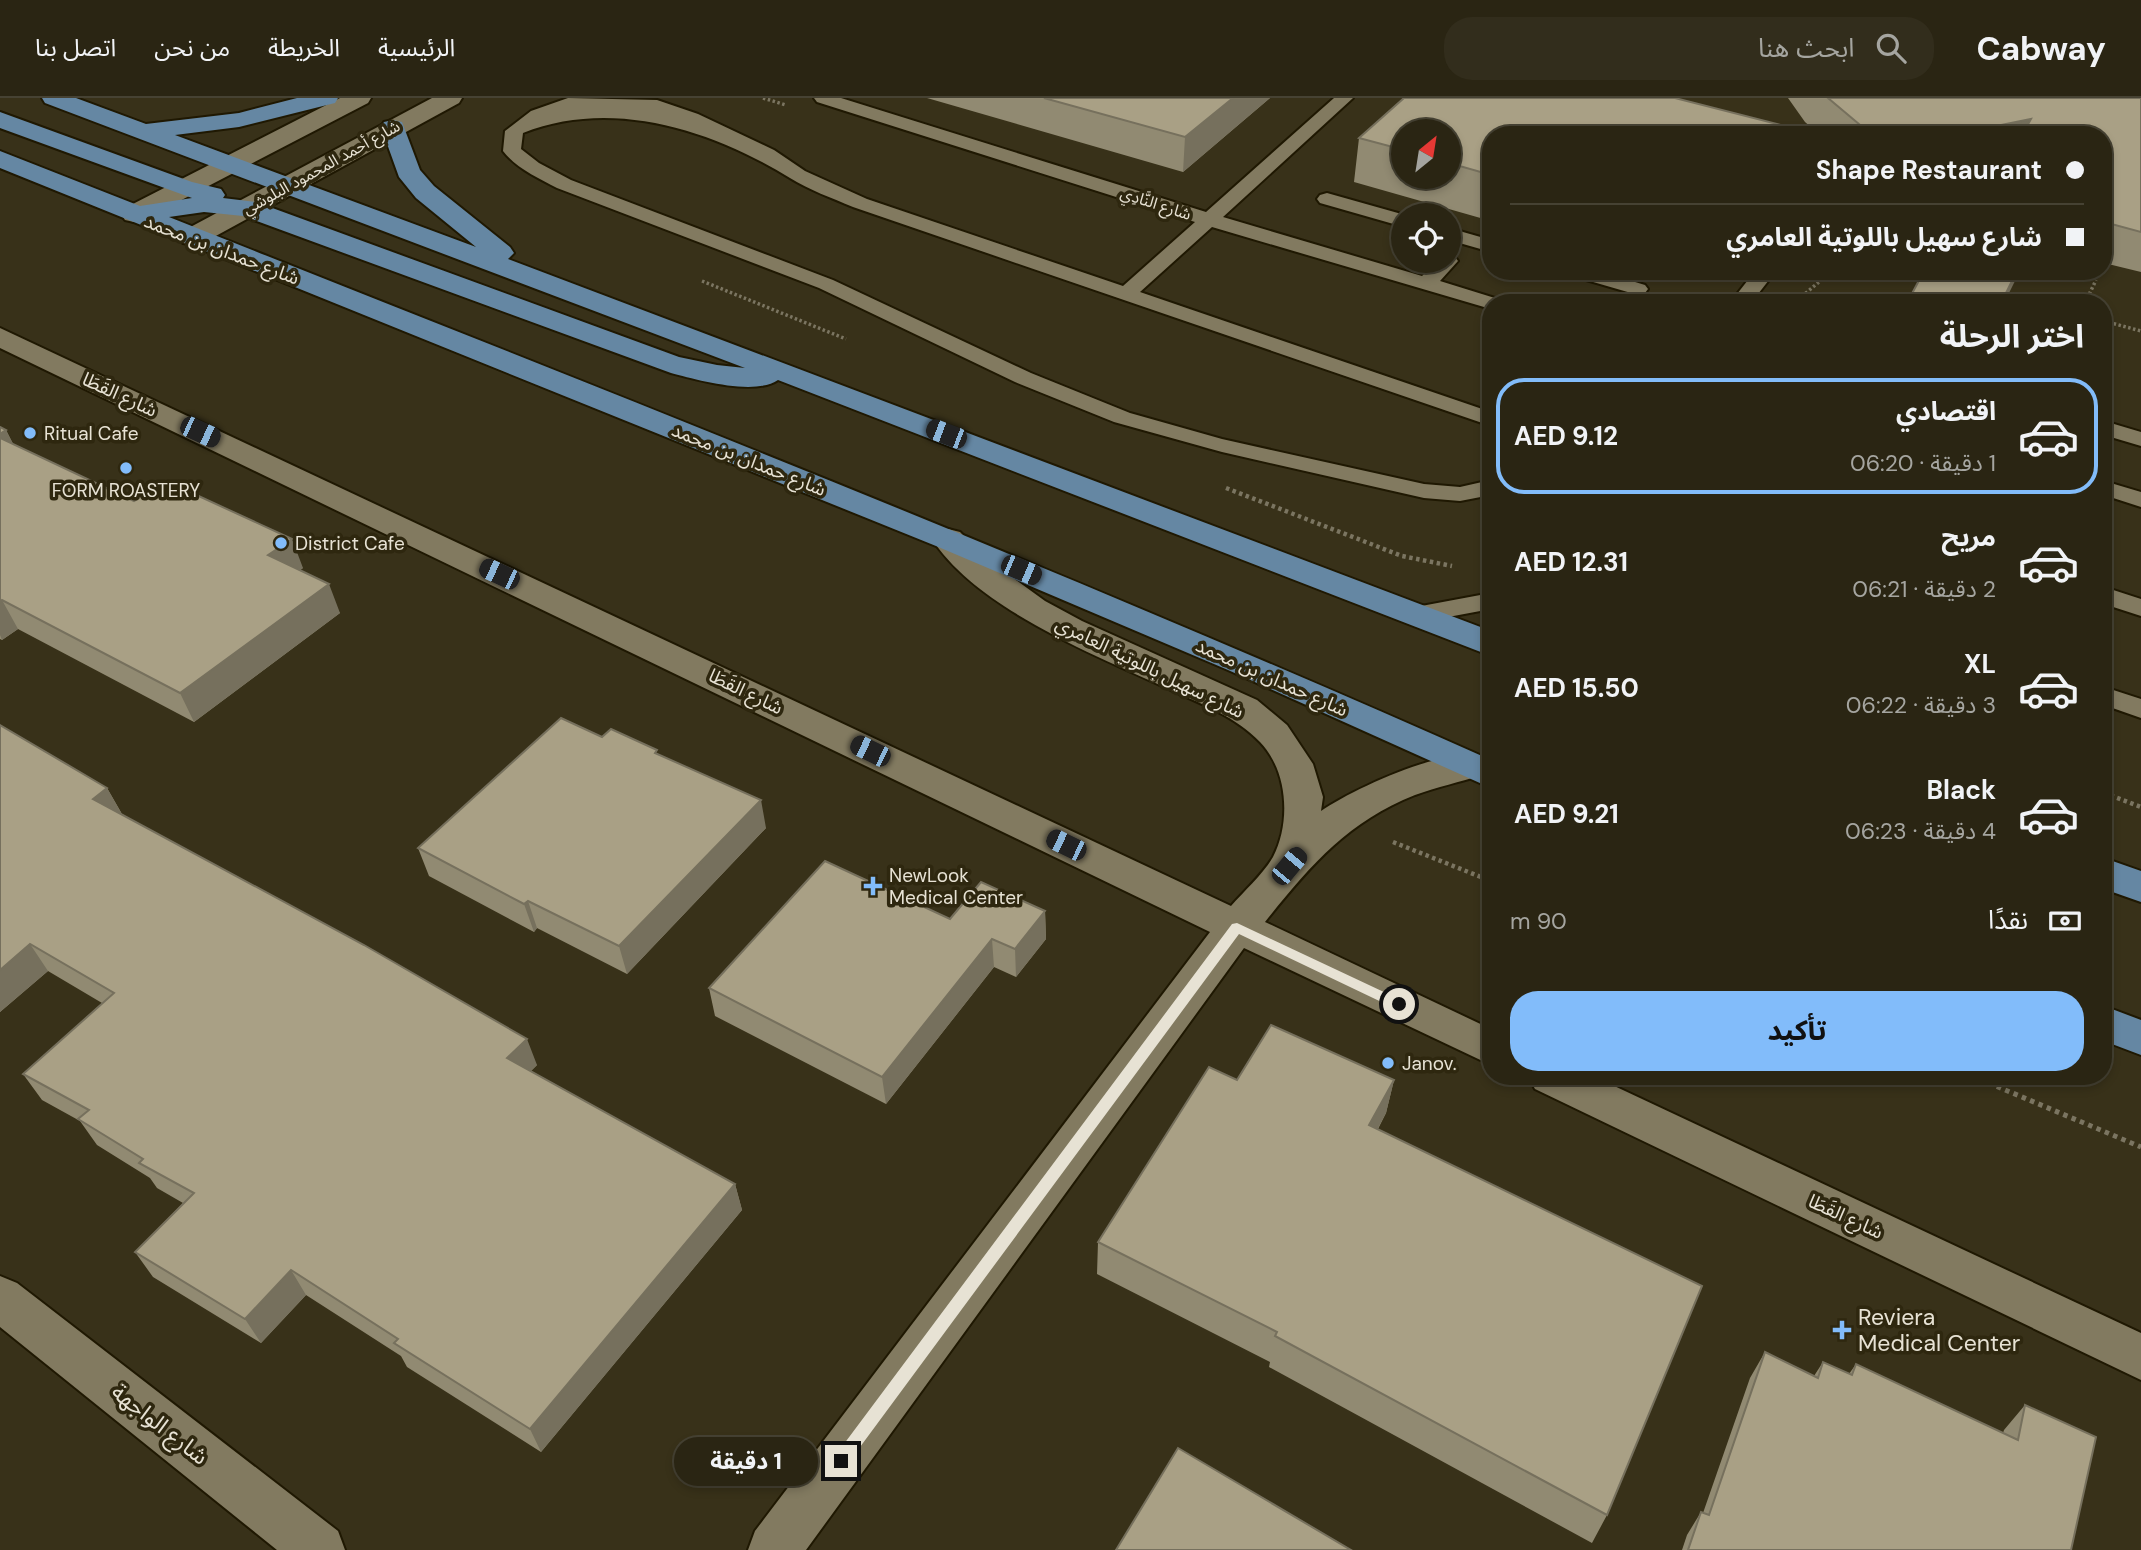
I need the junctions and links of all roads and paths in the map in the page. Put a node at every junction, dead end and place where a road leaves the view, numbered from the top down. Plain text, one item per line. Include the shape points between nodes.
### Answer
1 (54, 98) edge
2 (326, 98) edge
3 (359, 98) edge
4 (450, 98) edge
5 (614, 98) edge
6 (823, 98) edge
7 (1344, 98) edge
8 (0, 119) edge
9 (393, 127) junction
10 (141, 131) junction
11 (0, 159) edge
12 (231, 163) junction
13 (290, 185) junction
14 (183, 188) junction
15 (1326, 199) dead end
16 (247, 208) junction
17 (134, 214) junction
18 (1391, 217) edge
19 (1207, 219) junction
20 (193, 237) junction
21 (1461, 238) edge
22 (1482, 243) edge
23 (1437, 273) edge
24 (530, 276) junction
25 (1607, 280) edge
26 (1759, 280) edge
27 (1821, 280) edge
28 (2096, 280) dead end
29 (1426, 284) junction
30 (1638, 289) dead end
31 (1996, 292) edge
32 (1126, 294) junction
33 (1747, 294) edge
34 (1805, 294) edge
35 (2003, 294) edge
36 (2089, 294) edge
37 (1482, 300) edge
38 (2112, 323) edge
39 (2141, 331) edge
40 (0, 337) edge
41 (789, 374) junction
42 (1482, 416) edge
43 (2112, 430) edge
44 (2141, 439) edge
45 (1482, 491) edge
46 (2112, 491) edge
47 (2141, 500) edge
48 (948, 539) junction
49 (2112, 598) edge
50 (1482, 603) edge
51 (2141, 608) edge
52 (1416, 615) junction
53 (1482, 641) edge
54 (2112, 699) edge
55 (2141, 709) edge
56 (1480, 771) edge
57 (2112, 796) edge
58 (2141, 807) edge
59 (1337, 819) junction
60 (1289, 866) junction
61 (2112, 876) edge
62 (1482, 877) edge
63 (2141, 887) edge
64 (1237, 928) junction
65 (2112, 1026) edge
66 (2141, 1038) edge
67 (1482, 1044) edge
68 (1569, 1085) edge
69 (1993, 1085) edge
70 (2141, 1147) edge
71 (0, 1298) edge
72 (2141, 1357) edge
73 (319, 1550) edge
74 (774, 1550) edge

1 - 10 main road
2 - 10 main road via 239,120
3 - 12 street
4 - 9 street, شارع أحمد المحمود البلوشي
5 - 32 lane via 651,104 712,127 768,154 798,176 860,203
5 - 45 lane via 573,101 536,113 514,131 512,151 564,184 826,284 1030,382 1093,407 1235,448 1410,487 1448,494
6 - 19 lane, شارع النَّادِي
7 - 19 lane
8 - 14 main road
9 - 13 street, شارع أحمد المحمود البلوشي
9 - 24 main road via 408,173 425,192
10 - 12 main road
11 - 17 main road, شارع حمدان بن محمد
12 - 13 main road
12 - 14 street
13 - 14 main road via 226,197
13 - 16 street, شارع أحمد المحمود البلوشي
13 - 24 main road
14 - 17 street
15 - 18 lane
16 - 17 main road via 204,204
16 - 20 street, شارع أحمد المحمود البلوشي
16 - 41 main road via 695,371 726,376
17 - 20 main road, شارع حمدان بن محمد
19 - 29 lane, شارع النَّادِي
19 - 32 lane
20 - 48 main road, شارع حمدان بن محمد
21 - 22 lane
23 - 29 lane
24 - 41 main road
25 - 30 lane
26 - 33 lane
27 - 34 path
28 - 36 path
29 - 37 lane, شارع النَّادِي
31 - 35 path
32 - 42 lane
38 - 39 path
40 - 64 street, شارع القَطَا
41 - 52 main road
43 - 44 lane
46 - 47 lane
48 - 56 main road, شارع حمدان بن محمد via 1240,662
48 - 60 street, شارع سهيل باللوتية العامري via 972,564 1033,609 1244,709 1274,734 1294,764 1304,797
49 - 51 lane
50 - 52 lane
52 - 53 main road
54 - 55 lane
56 - 59 street, شارع سهيل باللوتية العامري via 1398,786
57 - 58 path
59 - 60 street, شارع سهيل باللوتية العامري
59 - 62 path
60 - 64 street, شارع سهيل باللوتية العامري
61 - 63 main road
64 - 67 street, شارع القَطَا
64 - 74 street, شارع سهيل باللوتية العامري
65 - 66 main road
68 - 72 street, شارع القَطَا
69 - 70 path
71 - 73 street, شارع الواجهة

